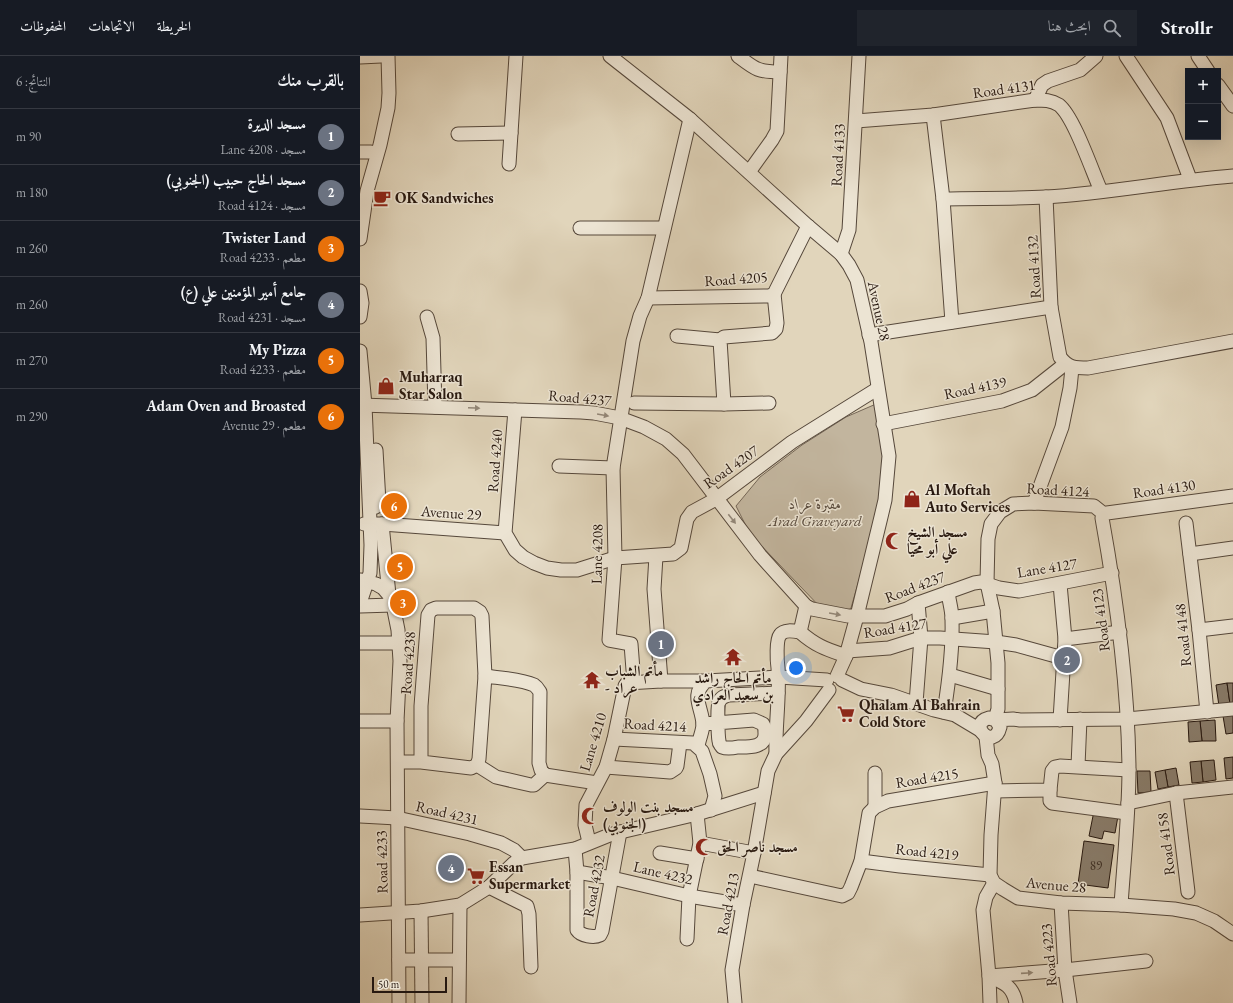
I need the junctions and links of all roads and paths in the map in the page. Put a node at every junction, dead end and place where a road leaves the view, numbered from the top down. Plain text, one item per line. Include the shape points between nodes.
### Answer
1 (381, 56) edge
2 (388, 56) edge
3 (516, 56) edge
4 (610, 56) edge
5 (738, 56) edge
6 (781, 56) edge
7 (860, 56) edge
8 (1096, 56) edge
9 (1126, 56) edge
10 (1198, 56) edge
11 (360, 57) edge
12 (1206, 68) edge
13 (780, 72) junction
14 (1221, 89) edge
15 (1035, 100) junction
16 (1233, 106) edge
17 (933, 115) junction
18 (690, 119) junction
19 (856, 121) junction
20 (511, 133) junction
21 (458, 134) dead end
22 (366, 152) edge
23 (509, 164) dead end
24 (749, 172) junction
25 (1233, 176) edge
26 (1190, 180) junction
27 (361, 187) edge
28 (1101, 191) junction
29 (1046, 197) junction
30 (943, 199) junction
31 (360, 200) edge
32 (808, 226) junction
33 (580, 228) dead end
34 (664, 228) junction
35 (360, 239) edge
36 (841, 254) junction
37 (774, 294) junction
38 (361, 296) edge
39 (648, 298) junction
40 (1051, 308) junction
41 (360, 315) edge
42 (426, 317) dead end
43 (952, 322) junction
44 (869, 335) junction
45 (677, 336) dead end
46 (720, 340) junction
47 (1233, 341) edge
48 (360, 351) edge
49 (1069, 366) junction
50 (877, 388) junction
51 (634, 403) dead end
52 (768, 403) dead end
53 (724, 404) junction
54 (362, 405) edge
55 (435, 407) junction
56 (515, 410) junction
57 (620, 418) junction
58 (883, 424) junction
59 (363, 430) edge
60 (559, 466) dead end
61 (612, 468) junction
62 (1233, 496) edge
63 (716, 498) junction
64 (1034, 503) junction
65 (364, 508) edge
66 (1103, 516) junction
67 (1186, 523) dead end
68 (372, 524) junction
69 (506, 533) junction
70 (1233, 548) edge
71 (1190, 554) junction
72 (656, 556) junction
73 (615, 558) junction
74 (1112, 573) junction
75 (363, 582) edge
76 (987, 583) junction
77 (1060, 584) junction
78 (948, 592) junction
79 (391, 600) junction
80 (918, 603) junction
81 (360, 604) edge
82 (806, 606) junction
83 (993, 611) junction
84 (857, 616) junction
85 (952, 618) junction
86 (1233, 626) edge
87 (1199, 630) junction
88 (800, 632) junction
89 (1120, 632) junction
90 (921, 638) junction
91 (952, 639) junction
92 (1065, 639) junction
93 (996, 642) junction
94 (360, 643) edge
95 (399, 643) junction
96 (629, 643) joint
97 (846, 653) junction
98 (1063, 658) junction
99 (950, 675) junction
100 (485, 676) junction
101 (779, 677) junction
102 (660, 681) junction
103 (706, 681) junction
104 (835, 683) junction
105 (630, 684) junction
106 (998, 689) junction
107 (778, 693) junction
108 (916, 703) junction
109 (398, 704) junction
110 (421, 706) junction
111 (1233, 709) edge
112 (1207, 712) junction
113 (950, 714) junction
114 (1080, 719) junction
115 (1128, 719) junction
116 (1060, 720) junction
117 (360, 721) edge
118 (397, 721) junction
119 (719, 723) junction
120 (703, 724) junction
121 (763, 724) junction
122 (776, 724) junction
123 (991, 726) junction
124 (614, 739) junction
125 (680, 743) junction
126 (698, 746) junction
127 (776, 754) junction
128 (398, 762) junction
129 (421, 762) junction
130 (477, 765) junction
131 (1078, 766) junction
132 (606, 767) junction
133 (1129, 770) junction
134 (875, 773) dead end
135 (545, 776) junction
136 (597, 783) junction
137 (995, 787) junction
138 (1233, 787) edge
139 (1050, 790) junction
140 (764, 793) junction
141 (1176, 793) junction
142 (1128, 808) junction
143 (711, 810) junction
144 (872, 810) junction
145 (697, 814) junction
146 (360, 816) edge
147 (397, 818) junction
148 (620, 832) junction
149 (589, 842) junction
150 (700, 844) junction
151 (575, 849) junction
152 (660, 853) dead end
153 (754, 853) junction
154 (522, 858) junction
155 (697, 859) junction
156 (861, 861) junction
157 (577, 872) junction
158 (750, 876) junction
159 (612, 878) junction
160 (992, 879) junction
161 (489, 887) junction
162 (1188, 892) dead end
163 (690, 896) junction
164 (1061, 903) junction
165 (460, 905) junction
166 (743, 905) junction
167 (1120, 905) junction
168 (421, 911) junction
169 (398, 913) junction
170 (360, 915) edge
171 (1233, 934) edge
172 (687, 939) dead end
173 (398, 960) junction
174 (421, 960) junction
175 (459, 960) junction
176 (1146, 961) dead end
177 (531, 967) dead end
178 (1065, 970) junction
179 (989, 976) junction
180 (399, 1003) edge
181 (422, 1003) edge
182 (459, 1003) edge
183 (735, 1003) edge
184 (990, 1003) edge
185 (1016, 1003) edge
186 (1070, 1003) edge

1 - 11 street
1 - 22 street via 380,108
2 - 35 street via 388,108 367,191
3 - 20 street
4 - 18 street, Avenue 28
5 - 13 street via 758,70
6 - 13 street
7 - 19 street, Road 4133
8 - 15 street via 1080,70 1048,80 1042,85
9 - 26 street via 1167,118
10 - 12 street
13 - 24 street via 777,131
14 - 16 street
15 - 17 street, Road 4131
15 - 28 street, Road 4131 via 1047,100 1057,104 1069,117
17 - 19 street, Road 4131
17 - 30 street
18 - 24 street, Avenue 28
18 - 34 street
19 - 36 street, Road 4133 via 849,230
20 - 21 street
20 - 23 street
22 - 27 street
24 - 32 street, Avenue 28
25 - 26 street
26 - 28 street
27 - 31 street
28 - 29 street
29 - 30 street
29 - 40 street, Road 4132
30 - 43 street
32 - 36 street, Avenue 28
32 - 37 street, Road 4205
33 - 34 street
34 - 39 street
36 - 44 street, Avenue 28 via 857,280
37 - 39 street, Road 4205
37 - 46 street via 776,329 772,332 724,337
38 - 41 street
39 - 57 street via 633,341
40 - 43 street, Road 4132
40 - 49 street via 1060,358
42 - 55 street via 433,338
43 - 44 street, Road 4132
44 - 50 street, Avenue 28
45 - 46 street
46 - 53 street
47 - 49 street via 1088,368
48 - 54 street
49 - 58 street, Road 4139 via 1032,390 1002,401
49 - 64 street via 1070,388 1062,428
50 - 58 street, Avenue 28
50 - 63 street, Road 4207 via 792,442
51 - 53 street
52 - 53 street
54 - 55 street, Road 4237
54 - 59 street
55 -> 56 street, Road 4237
56 -> 57 street, Road 4237 via 581,412
56 - 69 street, Road 4240
57 - 61 street, Lane 4208
57 - 63 street, Road 4237 via 666,439 683,454
58 - 84 street, Avenue 28 via 889,456 885,500
59 - 65 street
60 - 61 street
61 - 73 street, Lane 4208
62 - 66 street, Road 4130 via 1107,512
63 - 72 street, Road 4207 via 689,515 683,543 678,551
63 -> 82 street, Road 4237 via 760,555
64 - 66 street, Road 4124 via 1094,506
64 - 76 street, Road 4124 via 1013,504 1000,512 991,524
65 - 68 street
66 - 74 street, Road 4123
67 - 71 street, Road 4148
68 - 69 street, Avenue 29
68 - 75 street via 370,567
68 - 79 street, Road 4233
69 - 73 street via 515,550 523,557 547,568 577,570
70 - 71 street
71 - 87 street, Road 4148
72 - 73 street, Road 4207
72 - 102 street via 654,589
73 - 96 street, Lane 4208 via 608,640
74 - 77 street, Lane 4127
74 - 89 street, Road 4123
75 - 79 street via 383,588
75 - 81 street
76 - 77 street, Lane 4127 via 1018,591
76 - 78 street, Road 4237 via 974,582
76 - 83 street, Road 4124
77 - 92 street
78 - 80 street, Road 4237
78 - 85 street
79 - 81 street
79 - 95 street, Road 4233
80 - 84 street, Road 4237 via 885,616
80 - 90 street
82 -> 84 street, Road 4237 via 820,611
82 - 88 street
83 - 85 street
83 - 93 street, Road 4124
84 - 97 street, Avenue 28
85 - 91 street
86 - 87 street
87 - 112 street, Road 4148
88 - 97 street via 822,648
88 - 101 street via 787,631 779,636
89 - 92 street
89 - 115 street, Road 4123
90 - 91 street, Road 4127
90 - 97 street, Road 4127 via 889,648
90 - 108 street
91 - 93 street
91 - 99 street
92 - 98 street
93 - 98 street
93 - 106 street, Road 4124
94 - 95 street
95 - 109 street, Road 4233
96 - 105 street, Lane 4210
97 - 104 street, Avenue 28
98 - 116 street
99 - 106 street
99 - 113 street
100 - 110 street, Road 4238 via 480,612 474,608 431,610 426,620
100 - 130 street, Road 4238
100 - 135 street via 512,680 538,688 539,763
101 - 103 street
101 - 104 street
101 - 107 street
102 - 103 street
102 - 105 street
103 - 120 street via 698,692
104 - 108 street via 854,692 861,690 886,694
104 - 127 street, Road 4213
105 - 124 street, Lane 4210
106 - 123 street, Road 4124 via 998,711
107 - 119 street via 723,697 718,706
107 - 122 street
108 - 113 street
109 - 110 street
109 - 118 street, Road 4233
110 - 129 street, Road 4238
111 - 112 street
112 - 115 street
113 - 123 street
114 - 115 street
114 - 116 street
114 - 131 street
115 - 133 street, Road 4123
116 - 123 street via 1013,719
117 - 118 street
118 - 128 street, Road 4233
119 - 120 street
119 - 121 street via 754,720
119 - 121 street via 719,741 725,748 759,745 766,736
120 - 126 street
121 - 122 street
122 - 127 street
123 - 137 street via 988,755
124 - 125 street, Road 4214
124 - 132 street, Lane 4210
125 - 126 street, Road 4214 via 693,743
125 - 132 street via 677,766 670,772
126 - 143 street, Road 4214 via 705,756 713,785 715,796
127 - 140 street, Road 4213 via 768,771
128 - 129 street
128 - 147 street, Road 4233
129 - 130 street via 471,768
130 - 135 street via 496,777 531,785
131 - 133 street
131 - 139 street via 1054,767
132 - 136 street, Lane 4210
133 - 142 street, Road 4123
134 - 144 street
135 - 136 street, Lane 4210
136 - 149 street, Lane 4210 via 586,805 585,825
137 - 139 street, Road 4215
137 - 144 street, Road 4215 via 888,801
137 - 160 street via 991,835
138 - 141 street, Road 4158
139 - 142 street, Road 4158 via 1052,803
140 - 143 street
140 - 153 street, Road 4213
141 - 142 street, Road 4158
141 - 162 street, Road 4158
142 - 167 street, Road 4123
143 - 145 street
144 - 156 street
145 - 148 street
145 - 150 street
146 - 147 street, Road 4231
147 - 154 street, Road 4231 via 501,843
147 - 169 street, Road 4233
148 - 149 street
148 - 159 street, Road 4232
149 - 151 street
150 - 153 street
150 - 155 street
151 - 154 street
151 - 157 street, Road 4232
152 - 155 street
153 - 158 street, Road 4213
154 - 161 street
155 - 163 street
156 - 158 street via 848,893 842,896
156 - 160 street, Road 4219
157 - 159 street, Lane 4232
157 - 159 street, Road 4232 via 577,930 579,933 597,937 600,935
158 - 166 street, Road 4213
159 - 163 street, Lane 4232
160 - 164 street, Avenue 28 via 1018,898
160 - 179 street via 983,910
161 - 165 street
161 - 177 street via 526,906 529,914
163 - 166 street, Lane 4232
163 - 172 street
164 - 167 street, Avenue 28
164 - 178 street, Road 4223
165 - 168 street
165 - 175 street
166 - 183 street, Road 4213 via 732,970
167 - 171 street, Avenue 28 via 1196,913
168 - 169 street
168 - 174 street
169 - 170 street
169 - 173 street, Road 4233
173 - 174 street
173 - 180 street, Road 4233
174 - 175 street
174 - 181 street
175 - 182 street
176 - 178 street
179 -> 178 street
178 - 186 street, Road 4223
179 - 184 street
179 - 185 street via 1006,983

